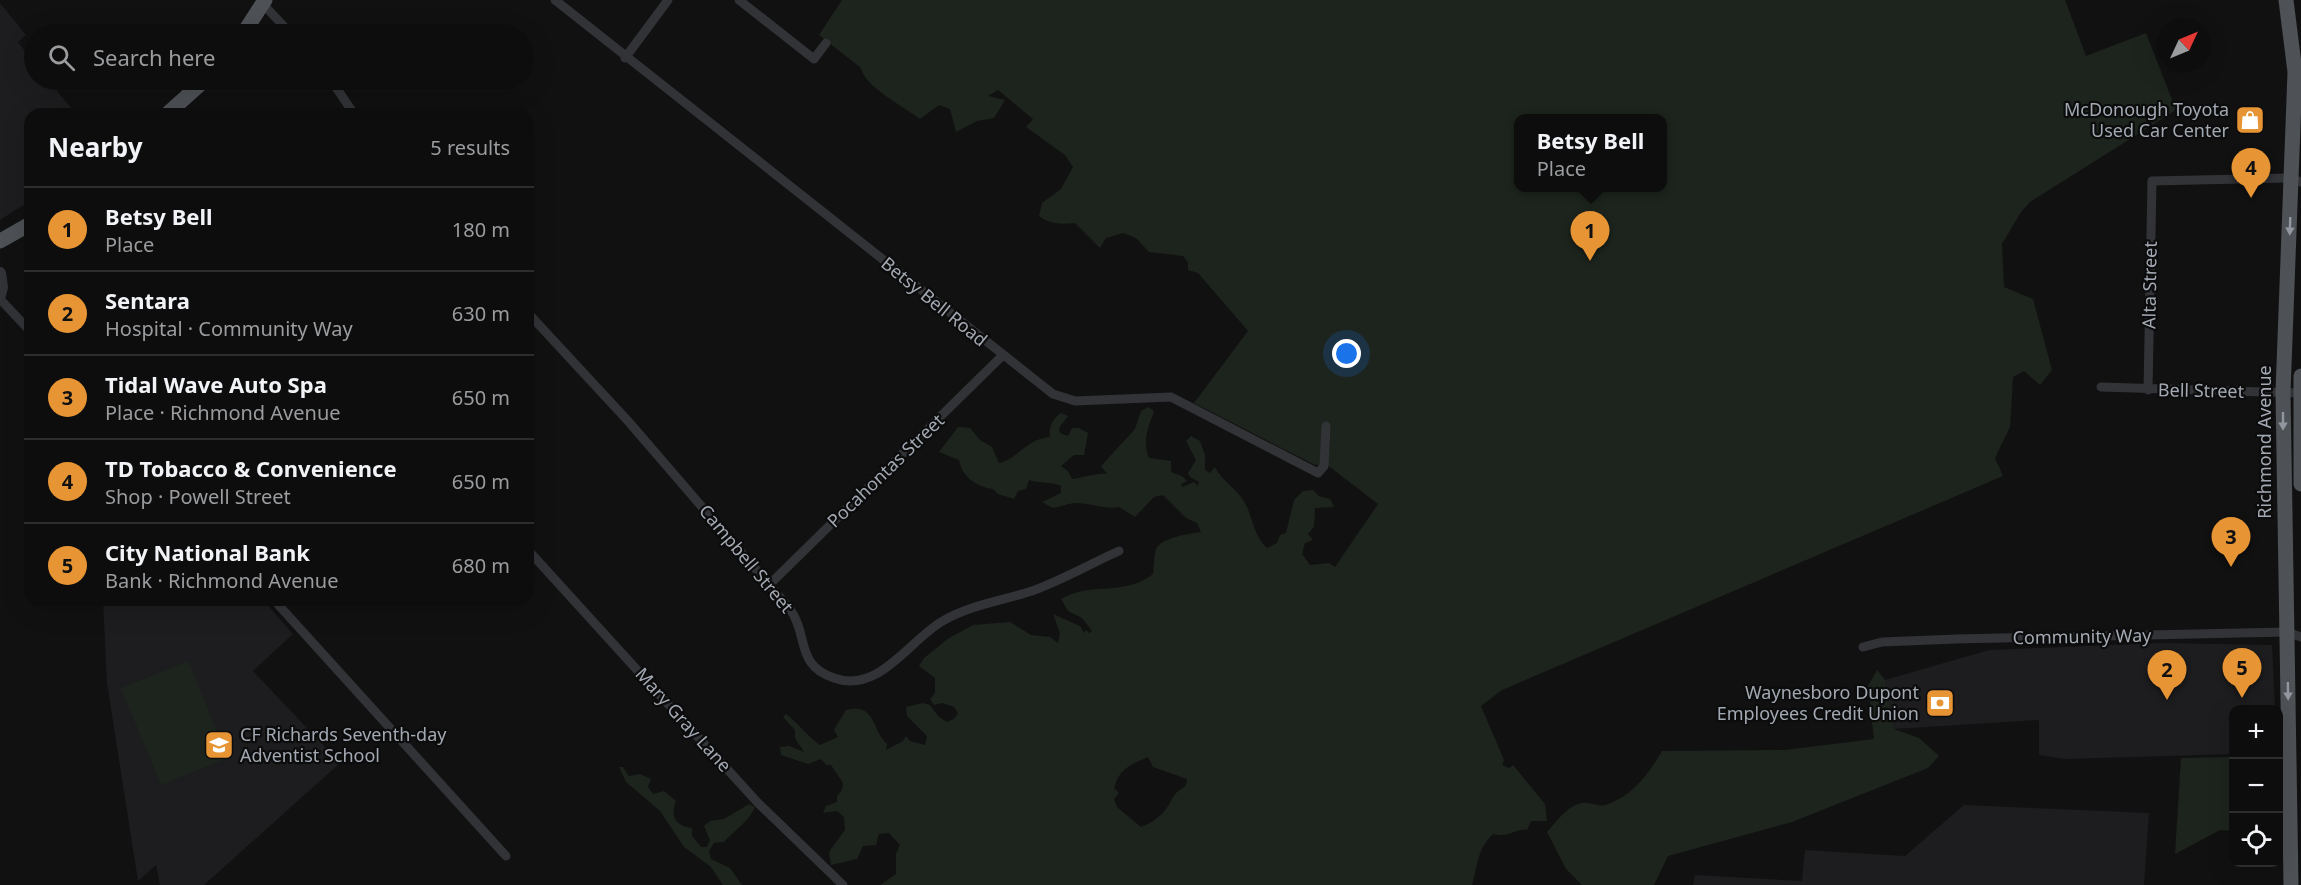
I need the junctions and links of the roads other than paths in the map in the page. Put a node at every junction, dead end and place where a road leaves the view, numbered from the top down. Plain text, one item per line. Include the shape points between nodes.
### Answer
1 (555, 0) edge
2 (668, 0) edge
3 (739, 0) edge
4 (2286, 0) edge
5 (264, 2) edge
6 (250, 24) edge
7 (283, 24) edge
8 (826, 43) dead end
9 (625, 58) junction
10 (195, 90) edge
11 (338, 90) edge
12 (176, 108) edge
13 (350, 108) edge
14 (2296, 180) edge
15 (24, 227) edge
16 (0, 241) edge
17 (0, 273) edge
18 (0, 297) edge
19 (534, 320) edge
20 (24, 324) edge
21 (1002, 356) junction
22 (2301, 376) edge
23 (2101, 387) dead end
24 (2148, 390) junction
25 (2283, 392) junction
26 (2301, 393) edge
27 (1326, 426) dead end
28 (2301, 484) edge
29 (1119, 551) dead end
30 (534, 557) edge
31 (769, 585) junction
32 (279, 606) edge
33 (2294, 634) edge
34 (1863, 647) dead end
35 (506, 856) dead end
36 (843, 885) edge
37 (2291, 885) edge

1 - 9 street, Betsy Bell Road
2 - 9 street
3 - 8 street via 814,59
4 - 14 main road, Richmond Avenue via 2295,72
5 - 6 main road
5 - 7 street
9 - 21 street, Betsy Bell Road
10 - 12 main road
11 - 13 street
14 - 24 street, Alta Street via 2152,181
14 -> 25 main road, Richmond Avenue
15 - 16 main road
17 - 18 street
18 - 20 street
19 - 31 street, Campbell Street
21 - 27 street, Betsy Bell Road via 1053,394 1066,399 1172,396 1318,473 1324,466
21 - 31 street, Pocahontas Street
22 - 26 main road, Richmond Avenue
23 - 24 street, Bell Street
24 - 25 street, Bell Street
25 - 26 street, Bell Street
25 -> 33 main road, Richmond Avenue
26 - 28 main road, Richmond Avenue
29 - 31 street, Campbell Street via 1030,591 951,617 916,640 880,673 855,682 835,679 814,666 803,648 794,615
30 - 36 street, Mary Gray Lane via 759,803
32 - 35 street
33 - 34 street, Community Way via 1935,640 1882,642
33 -> 37 main road, Richmond Avenue

